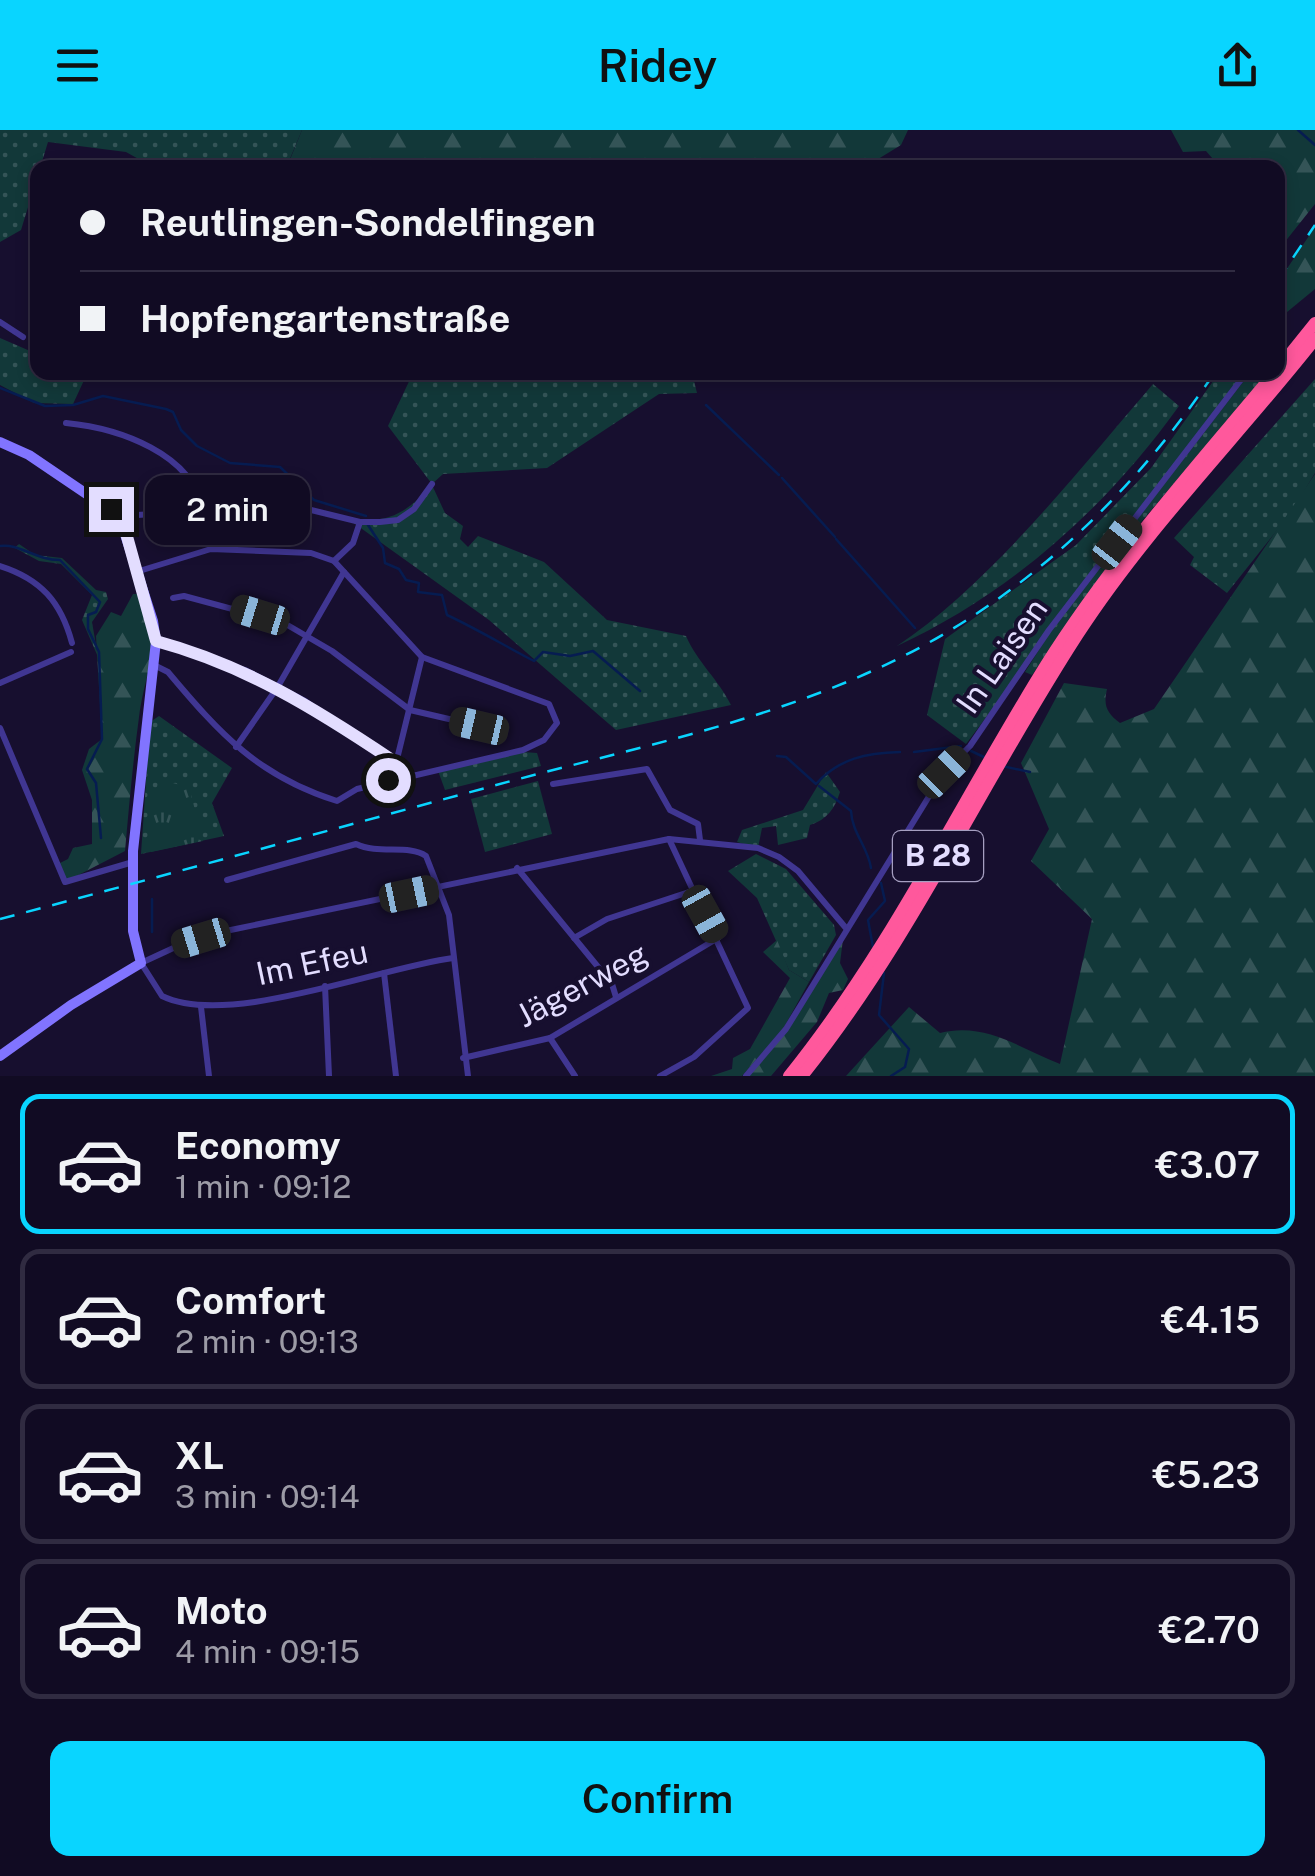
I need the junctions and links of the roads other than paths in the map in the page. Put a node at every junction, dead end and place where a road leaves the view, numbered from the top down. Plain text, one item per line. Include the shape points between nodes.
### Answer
1 (0, 322) edge
2 (1315, 323) edge
3 (23, 338) dead end
4 (1315, 339) edge
5 (1285, 360) edge
6 (1285, 375) edge
7 (1241, 380) edge
8 (1269, 380) edge
9 (1281, 380) edge
10 (66, 423) dead end
11 (0, 442) edge
12 (432, 484) dead end
13 (203, 513) junction
14 (120, 516) junction
15 (360, 522) junction
16 (334, 561) junction
17 (0, 566) edge
18 (344, 572) junction
19 (135, 573) junction
20 (173, 598) dead end
21 (309, 635) junction
22 (156, 641) junction
23 (422, 657) junction
24 (153, 665) junction
25 (0, 683) edge
26 (277, 688) junction
27 (410, 710) junction
28 (479, 726) dead end
29 (0, 728) edge
30 (236, 747) junction
31 (1003, 749) junction
32 (394, 762) junction
33 (409, 775) junction
34 (388, 780) junction
35 (553, 784) dead end
36 (668, 839) junction
37 (700, 840) junction
38 (133, 862) junction
39 (517, 868) junction
40 (227, 880) dead end
41 (441, 888) junction
42 (692, 891) junction
43 (845, 927) junction
44 (574, 938) junction
45 (718, 938) junction
46 (453, 958) junction
47 (141, 963) junction
48 (384, 973) junction
49 (325, 986) junction
50 (616, 997) junction
51 (854, 1000) junction
52 (201, 1007) junction
53 (550, 1038) junction
54 (0, 1056) edge
55 (463, 1058) junction
56 (209, 1076) edge
57 (329, 1076) edge
58 (396, 1076) edge
59 (468, 1076) edge
60 (575, 1076) edge
61 (660, 1076) edge
62 (746, 1076) edge
63 (790, 1076) edge
64 (802, 1076) edge

1 - 3 street
2 - 5 highway, B 28
4 - 6 highway, B 28
7 - 43 street, In Laisen via 1049,630 970,746 944,772
8 - 31 highway, B 28 via 1112,568
9 - 31 highway, B 28 via 1124,568
10 - 13 street via 84,422 140,442 171,462 193,483
11 - 14 street
12 - 15 street via 398,520
13 - 14 street
13 - 15 street via 295,506
14 - 19 street
15 - 16 street via 353,543
16 - 18 street
16 - 19 street via 311,553 211,550
17 - 25 street via 48,593 60,607 72,648
18 - 21 street
18 - 23 street
19 - 22 street
20 - 21 street via 234,607
21 - 26 street
21 - 27 street
22 - 24 street
22 - 26 street via 202,653
23 - 27 street
23 - 33 street via 550,704 555,729 523,750
24 - 30 street via 168,672
24 - 38 street
26 - 30 street
26 - 32 street
27 - 28 street
27 - 32 street
29 - 38 street via 65,882
30 - 34 street via 277,777 337,801
31 - 51 highway, B 28
32 - 33 street
32 - 34 street
33 - 34 street
35 - 37 street via 647,769 670,810 698,824
36 - 37 street
36 - 39 street
36 - 42 street
37 - 43 street via 758,848 779,858
38 - 47 street via 133,931
39 - 41 street
39 - 44 street
40 - 41 street via 356,844 376,853 418,851
41 - 46 street
41 - 47 street via 220,932
42 - 44 street via 606,919
42 - 45 street
43 - 62 street, In Laisen via 786,1029
44 - 50 street
45 - 50 street, Jägerweg
45 - 61 street via 748,1008 694,1057
46 - 48 street, Im Efeu
46 - 55 street
47 - 52 street via 162,996
47 - 54 street
48 - 49 street, Im Efeu
48 - 58 street
49 - 52 street, Im Efeu
49 - 57 street
50 - 53 street, Jägerweg
51 - 63 highway, B 28
51 - 64 highway, B 28
52 - 56 street
53 - 55 street, Jägerweg
53 - 60 street
55 - 59 street

